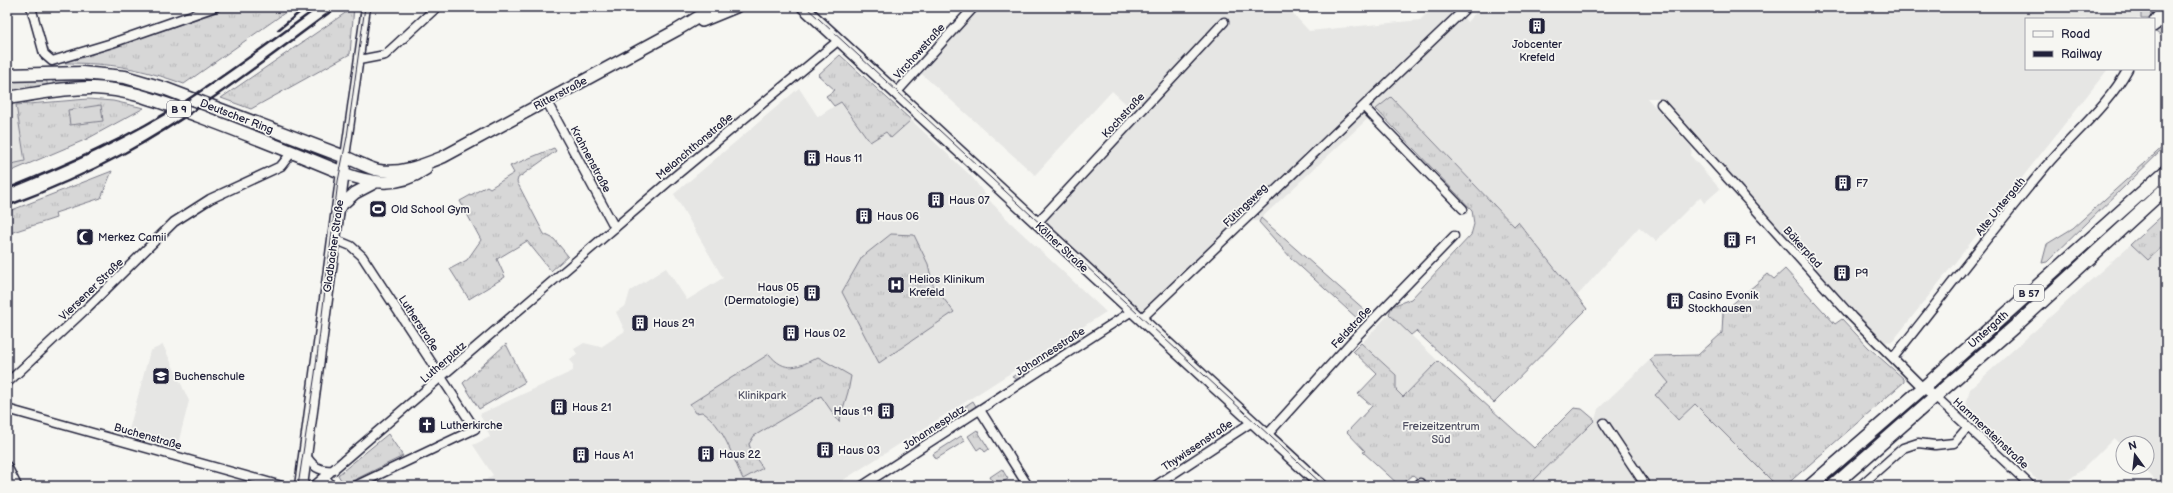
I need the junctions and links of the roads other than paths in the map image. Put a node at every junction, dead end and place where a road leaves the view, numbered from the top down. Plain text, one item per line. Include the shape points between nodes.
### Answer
1 (31, 7) edge
2 (213, 7) edge
3 (366, 7) edge
4 (437, 7) edge
5 (715, 7) edge
6 (736, 7) edge
7 (803, 7) edge
8 (974, 7) edge
9 (2164, 7) edge
10 (1466, 8) edge
11 (2166, 18) edge
12 (2155, 19) edge
13 (1224, 22) dead end
14 (2155, 26) edge
15 (677, 30) junction
16 (839, 40) junction
17 (359, 60) junction
18 (2127, 70) edge
19 (7, 75) edge
20 (896, 93) junction
21 (7, 98) edge
22 (546, 100) junction
23 (1661, 104) dead end
24 (1364, 107) junction
25 (292, 152) junction
26 (345, 157) junction
27 (443, 157) junction
28 (2166, 171) edge
29 (343, 173) junction
30 (374, 183) junction
31 (2166, 188) edge
32 (338, 208) junction
33 (1463, 209) dead end
34 (1037, 223) junction
35 (615, 228) junction
36 (1454, 236) dead end
37 (334, 239) junction
38 (566, 271) joint
39 (1132, 311) junction
40 (1141, 319) junction
41 (1893, 358) junction
42 (442, 377) junction
43 (7, 382) edge
44 (1922, 388) junction
45 (1936, 397) junction
46 (7, 409) edge
47 (980, 410) junction
48 (1252, 422) junction
49 (1604, 423) dead end
50 (1967, 428) junction
51 (1267, 435) junction
52 (305, 454) junction
53 (7, 466) edge
54 (334, 470) junction
55 (325, 478) junction
56 (866, 485) edge
57 (17, 486) edge
58 (282, 486) edge
59 (300, 486) edge
60 (314, 486) edge
61 (332, 486) edge
62 (355, 486) edge
63 (1028, 486) edge
64 (1155, 486) edge
65 (1322, 486) edge
66 (1646, 486) edge
67 (1810, 486) edge
68 (1833, 486) edge
69 (1860, 486) edge
70 (2031, 486) edge

1 - 2 street via 47,58 57,61
3 - 17 street, Gladbacher Straße
4 - 17 street via 385,55
5 - 15 main road, Ritterstraße
6 - 15 main road, Ritterstraße
7 - 16 main road, Kölner Straße
8 - 20 street, Virchowstraße
9 - 12 street
10 - 24 street, Fütingsweg
11 - 14 street
13 - 34 street, Kochstraße
15 - 22 main road, Ritterstraße
16 - 20 main road, Kölner Straße
16 - 35 street, Melanchthonstraße
17 - 26 street, Gladbacher Straße
18 - 41 street, Alte Untergath via 2088,122 2046,166
19 - 26 main road, Deutscher Ring / B 9 via 82,73 125,77 166,89
20 - 34 main road, Kölner Straße
21 - 25 main road, Deutscher Ring / B 9 via 94,88 129,92
22 - 27 main road, Ritterstraße
22 - 35 street, Krahnenstraße
23 - 41 street, Bäkerpfad via 1852,318
24 - 33 street
24 - 40 street, Fütingsweg
25 - 29 main road, Deutscher Ring / B 9
25 - 43 street, Viersener Straße via 281,166 210,198 174,222 88,308
26 - 27 main road, Ritterstraße via 377,170 394,171 420,166
26 - 29 main road, Gladbacher Straße
27 - 30 main road, Ritterstraße via 400,181
28 - 44 main road, Untergath / B 57
29 - 30 main road, Ritterstraße
29 - 32 main road, Gladbacher Straße
30 - 32 main road via 355,193
31 - 45 main road, Untergath / B 57
32 - 37 main road, Gladbacher Straße
34 - 39 main road, Kölner Straße
35 - 38 street, Melanchthonstraße
36 - 51 street, Feldstraße
37 - 42 street, Lutherstraße via 352,246 362,256
37 - 52 main road, Gladbacher Straße
38 - 42 street, Lutherplatz
39 - 40 main road, Kölner Straße
39 - 47 street, Johannesstraße
40 - 48 main road, Kölner Straße
41 - 44 street, Bäkerpfad
42 - 54 street, Lutherplatz
42 - 62 street, Lutherstraße via 475,430
44 - 45 street, Bäkerpfad
44 - 67 main road, Untergath / B 57
45 - 50 street, Hammersteinstraße
45 - 68 main road, Untergath / B 57
46 - 58 street, Buchenstraße
47 - 56 street, Johannesplatz
47 - 63 street, Johannesplatz
48 - 51 main road, Kölner Straße
48 - 64 street, Thywissenstraße
49 - 66 street
50 - 69 street via 1954,442 1935,445 1918,442 1903,448
50 - 70 street, Hammersteinstraße
51 - 65 main road, Kölner Straße
52 - 54 street via 318,469
52 - 59 main road, Gladbacher Straße
53 - 57 street
54 - 55 street, Lutherplatz
55 - 60 street, Lutherplatz
55 - 61 street

